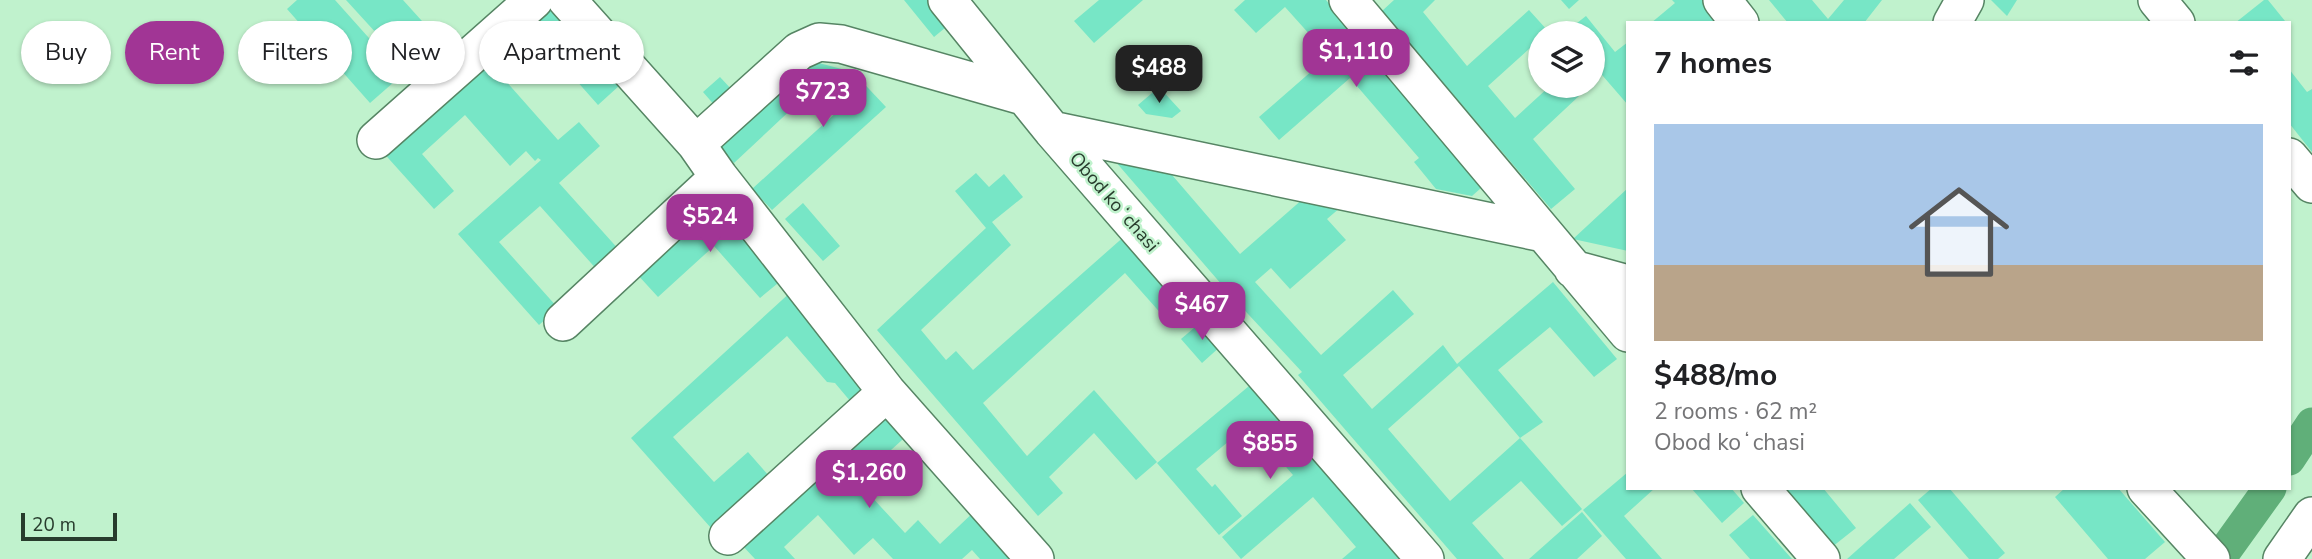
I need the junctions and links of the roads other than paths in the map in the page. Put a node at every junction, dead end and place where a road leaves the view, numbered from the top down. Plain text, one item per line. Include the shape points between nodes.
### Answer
1 (534, 0) edge
2 (567, 0) edge
3 (947, 0) edge
4 (1348, 0) edge
5 (1722, 0) edge
6 (1965, 0) edge
7 (2157, 0) edge
8 (1738, 21) edge
9 (1953, 21) edge
10 (2174, 21) edge
11 (1024, 96) junction
12 (1052, 130) junction
13 (376, 140) dead end
14 (696, 144) junction
15 (2291, 159) edge
16 (719, 177) junction
17 (2312, 184) edge
18 (1543, 233) junction
19 (1573, 269) junction
20 (1626, 283) edge
21 (563, 322) dead end
22 (1626, 331) edge
23 (887, 392) junction
24 (1762, 490) edge
25 (2148, 490) edge
26 (2312, 518) edge
27 (728, 536) dead end
28 (2208, 556) edge
29 (1035, 559) edge
30 (1424, 559) edge
31 (1821, 559) edge
32 (2282, 559) edge

1 - 13 street
2 - 14 street
3 - 11 street, Obod koʻchasi
4 - 18 street
5 - 8 street
6 - 9 street
7 - 10 street
11 - 12 street, Obod koʻchasi
11 - 14 street via 841,44 819,42 799,51
12 - 18 street, Obod koʻchasi
12 - 30 street, Obod koʻchasi
14 - 16 street
15 - 17 street
16 - 21 street
16 - 23 street
18 - 19 street
19 - 20 street
19 - 22 street
23 - 27 street
23 - 29 street
24 - 31 street
25 - 28 street
26 - 32 street

